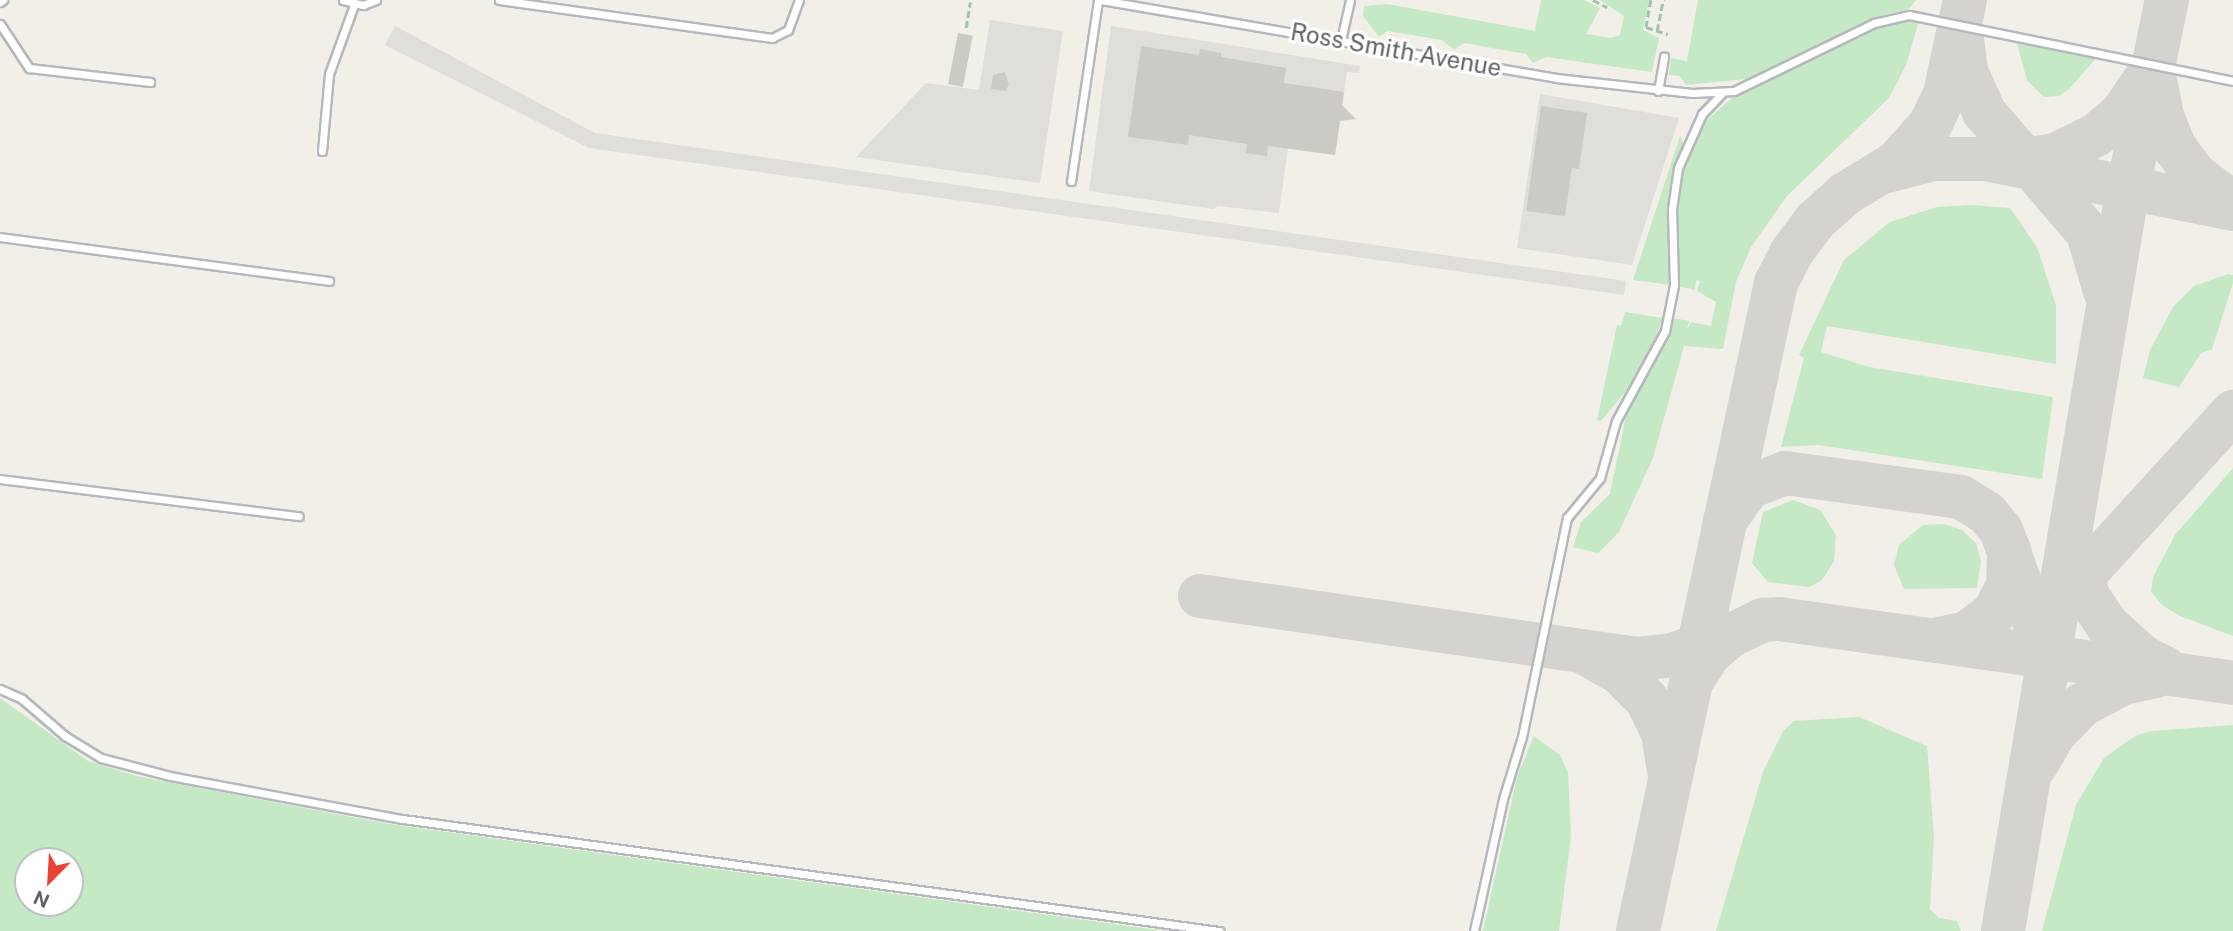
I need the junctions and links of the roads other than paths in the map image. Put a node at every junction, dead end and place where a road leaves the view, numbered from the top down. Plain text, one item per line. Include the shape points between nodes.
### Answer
1 (343, 0) edge
2 (376, 0) edge
3 (499, 0) edge
4 (799, 0) edge
5 (1099, 0) edge
6 (1350, 0) edge
7 (354, 5) junction
8 (0, 24) edge
9 (1341, 40) junction
10 (1664, 57) dead end
11 (2233, 81) edge
12 (150, 82) dead end
13 (1658, 91) junction
14 (1722, 93) junction
15 (322, 151) dead end
16 (1071, 181) dead end
17 (0, 237) edge
18 (329, 281) dead end
19 (0, 479) edge
20 (299, 516) dead end
21 (0, 689) edge
22 (1219, 931) edge
23 (1474, 931) edge

1 - 7 lane
2 - 7 lane
3 - 4 lane via 772,38 788,30
5 - 9 lane, Ross Smith Avenue
5 - 16 lane
6 - 9 lane
7 - 15 lane via 329,74
8 - 12 lane via 29,68
9 - 13 lane, Ross Smith Avenue
10 - 13 lane
11 - 14 lane via 1909,15 1874,23
13 - 14 lane, Ross Smith Avenue
14 - 23 lane via 1702,114 1678,168 1672,209 1674,285 1665,331 1616,421 1600,478 1567,518 1522,737 1503,799
17 - 18 lane
19 - 20 lane
21 - 22 lane via 22,699 65,736 101,758 170,776 403,819

